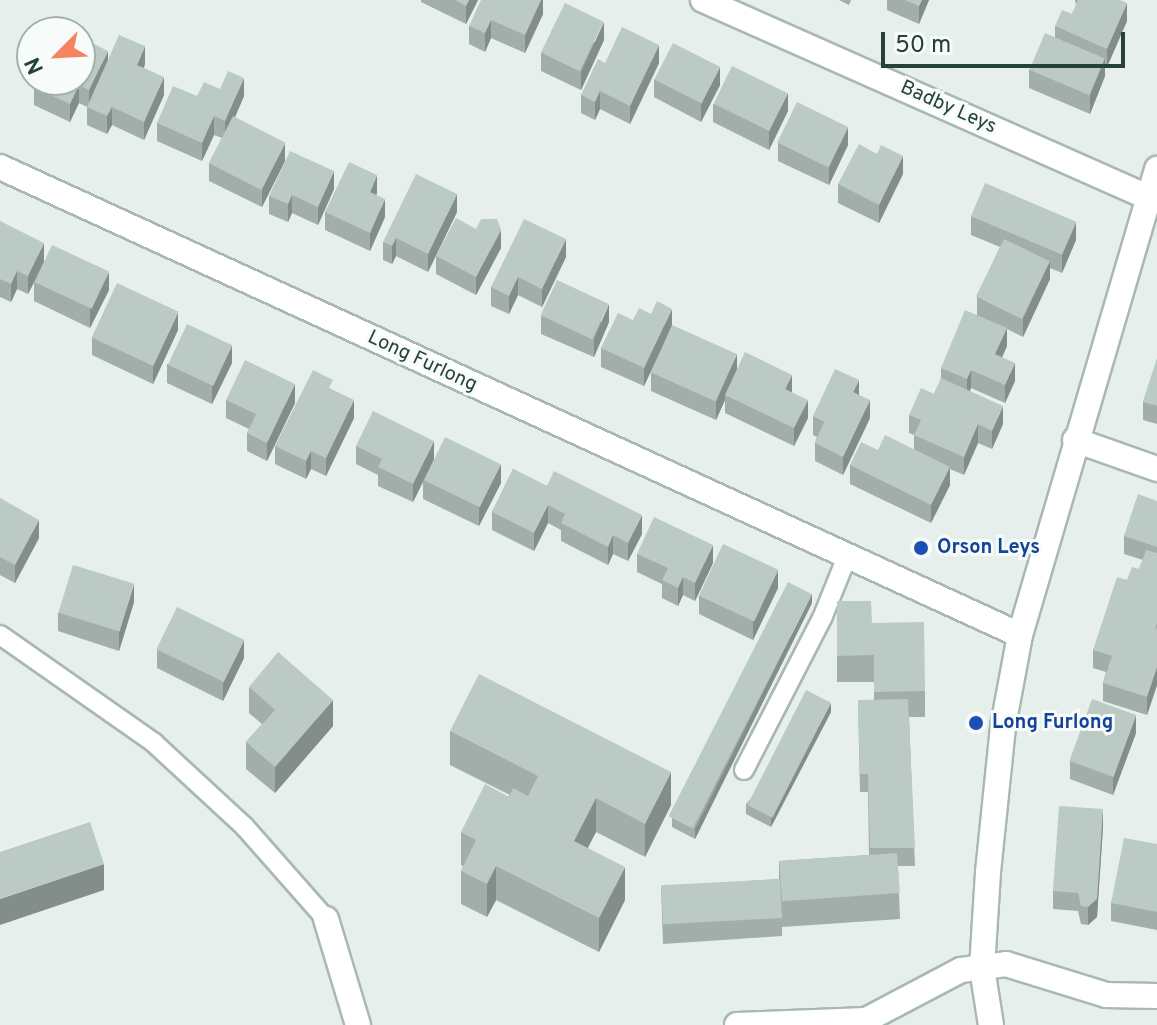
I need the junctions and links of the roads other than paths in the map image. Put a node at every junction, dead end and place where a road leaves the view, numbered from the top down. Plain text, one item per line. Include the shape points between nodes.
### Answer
1 (703, 0) edge
2 (0, 167) edge
3 (1157, 169) edge
4 (1148, 197) junction
5 (1075, 440) junction
6 (1157, 469) edge
7 (846, 559) junction
8 (0, 635) edge
9 (1020, 635) junction
10 (744, 770) dead end
11 (326, 919) joint
12 (982, 968) junction
13 (1157, 996) edge
14 (358, 1025) edge
15 (737, 1025) edge
16 (991, 1025) edge

1 - 4 street, Badby Leys
2 - 7 street, Long Furlong
3 - 4 street
4 - 5 street
5 - 6 street
5 - 9 street
7 - 9 street, Long Furlong
7 - 10 lane via 823,616
8 - 11 lane via 154,743 244,826
9 - 12 street via 1003,726
11 - 14 street
12 - 13 street via 1006,964 1106,995
12 - 15 street via 961,970 866,1020
12 - 16 street

